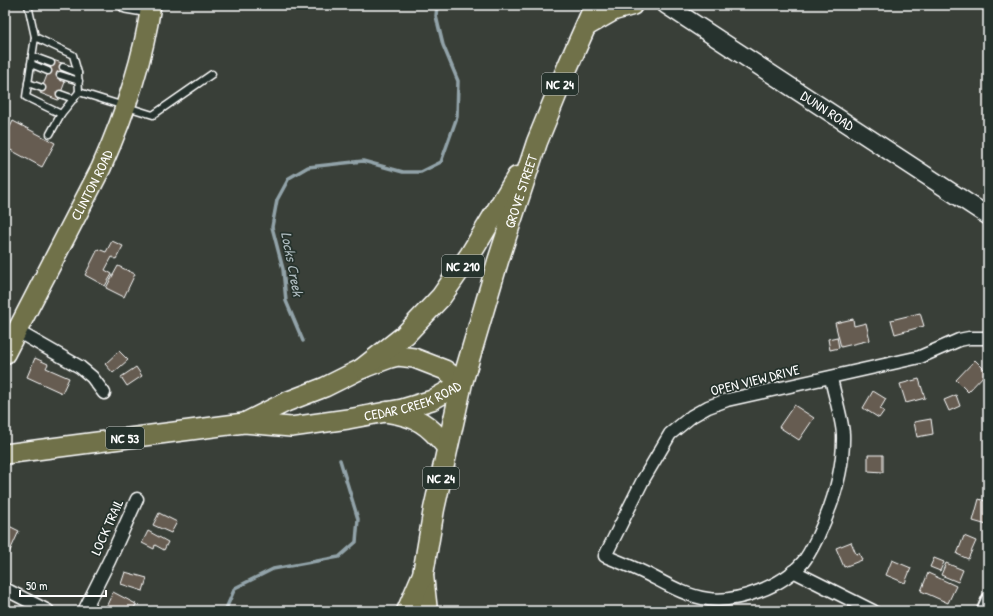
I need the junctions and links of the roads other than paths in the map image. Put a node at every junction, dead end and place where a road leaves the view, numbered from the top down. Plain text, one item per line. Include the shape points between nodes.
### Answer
1 (28, 5) edge
2 (126, 5) edge
3 (595, 5) edge
4 (632, 5) edge
5 (666, 5) edge
6 (151, 7) edge
7 (586, 26) junction
8 (35, 37) junction
9 (32, 56) junction
10 (51, 63) dead end
11 (31, 64) junction
12 (63, 67) dead end
13 (48, 71) dead end
14 (78, 72) junction
15 (212, 74) dead end
16 (60, 75) dead end
17 (78, 81) junction
18 (28, 83) junction
19 (42, 88) dead end
20 (79, 92) junction
21 (60, 94) dead end
22 (74, 99) junction
23 (126, 106) junction
24 (61, 114) junction
25 (50, 134) dead end
26 (537, 142) junction
27 (988, 216) edge
28 (17, 331) junction
29 (988, 338) edge
30 (5, 354) edge
31 (363, 368) junction
32 (831, 378) junction
33 (462, 383) junction
34 (104, 393) dead end
35 (387, 412) junction
36 (244, 422) junction
37 (447, 447) junction
38 (5, 454) edge
39 (137, 499) dead end
40 (793, 571) junction
41 (423, 574) junction
42 (5, 589) edge
43 (988, 599) edge
44 (48, 611) edge
45 (84, 611) edge
46 (408, 611) edge
47 (427, 611) edge
48 (873, 611) edge
49 (983, 611) edge

1 - 8 lane
2 - 6 street
3 - 7 highway, GROVE STREET / NC 24
4 - 7 highway via 614,10
5 - 27 main road, DUNN ROAD
6 - 23 main road, CLINTON ROAD
7 - 26 highway, GROVE STREET / NC 24
8 - 9 lane
8 - 14 lane via 73,55
9 - 10 lane
9 - 11 lane
11 - 13 lane
11 - 18 lane
12 - 14 lane
14 - 17 lane
15 - 23 lane via 153,115
16 - 17 lane
17 - 20 lane
18 - 19 lane
18 - 24 lane via 26,97
20 - 22 lane
20 - 23 lane
21 - 22 lane
22 - 24 lane
23 - 28 main road, CLINTON ROAD via 101,168
24 - 25 lane
26 - 31 highway, NC 210 via 467,260 441,297 405,335
26 - 33 highway, GROVE STREET / NC 24
28 - 30 main road, CLINTON ROAD
28 - 34 street via 80,367 92,377
29 - 32 street, OPEN VIEW DRIVE via 959,340 920,357
31 - 33 main road, CEDAR CREEK ROAD / NC 53 via 390,358 414,358 445,370
31 - 36 main road, CEDAR CREEK ROAD / NC 53
32 - 40 street via 843,432 839,476 835,494 815,542 805,561
32 - 40 street, OPEN VIEW DRIVE via 727,400 708,407 675,429 643,480 605,556 684,593 710,599 737,597 760,590
33 - 35 main road, CEDAR CREEK ROAD / NC 53 via 432,400
33 - 37 highway, NC 24
35 - 36 main road, CEDAR CREEK ROAD / NC 53 via 291,427
35 - 37 highway via 410,416 423,423 434,431
36 - 38 main road, CEDAR CREEK ROAD / NC 53
37 - 41 highway, NC 24
39 - 45 street, LOCK TRAIL
40 - 48 street
41 - 46 highway, NC 24
41 - 47 highway, NC 24
42 - 44 street
43 - 49 street

